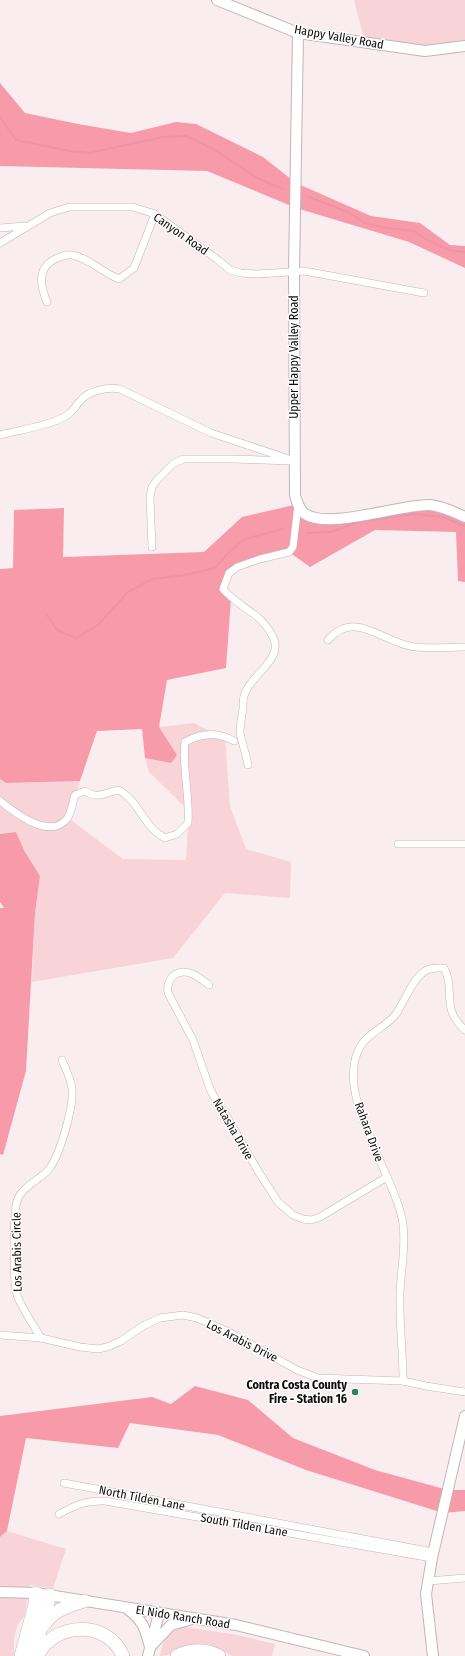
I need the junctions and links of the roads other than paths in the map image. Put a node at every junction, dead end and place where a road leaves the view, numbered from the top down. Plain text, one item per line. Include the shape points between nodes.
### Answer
1 (217, 0) edge
2 (298, 32) junction
3 (465, 46) edge
4 (155, 214) junction
5 (27, 226) junction
6 (0, 228) edge
7 (0, 243) edge
8 (294, 271) junction
9 (424, 293) dead end
10 (47, 302) dead end
11 (0, 435) edge
12 (295, 461) junction
13 (298, 504) junction
14 (465, 517) edge
15 (152, 547) dead end
16 (328, 640) dead end
17 (465, 647) edge
18 (234, 742) dead end
19 (248, 765) dead end
20 (0, 801) edge
21 (398, 844) dead end
22 (465, 844) edge
23 (209, 985) dead end
24 (465, 1030) edge
25 (62, 1060) dead end
26 (387, 1178) junction
27 (0, 1335) edge
28 (41, 1338) junction
29 (403, 1380) junction
30 (465, 1392) edge
31 (465, 1416) edge
32 (64, 1483) dead end
33 (59, 1514) dead end
34 (433, 1555) junction
35 (465, 1578) edge
36 (428, 1582) junction
37 (0, 1592) edge
38 (36, 1593) junction
39 (50, 1595) junction
40 (84, 1601) junction
41 (124, 1607) junction
42 (159, 1613) junction
43 (195, 1619) junction
44 (39, 1633) junction
45 (149, 1652) edge
46 (431, 1654) edge
47 (21, 1656) edge
48 (33, 1656) edge
49 (37, 1656) edge
50 (123, 1656) edge
51 (177, 1656) edge
52 (219, 1656) edge
53 (364, 1656) edge

1 - 2 street, Happy Valley Road
2 - 3 street, Happy Valley Road via 425,50
2 - 8 street, Upper Happy Valley Road
4 - 5 street, Canyon Road via 133,207 69,207 50,213
4 - 8 street, Canyon Road via 230,270 258,274
4 - 10 street via 134,268 119,279 70,254 50,261 41,274 42,290
5 - 6 street
5 - 7 street, Canyon Road
8 - 9 street, Canyon Road
8 - 12 street, Upper Happy Valley Road
11 - 12 street via 58,420 71,413 81,399 110,388 120,389 211,433
12 - 13 street, Upper Happy Valley Road via 295,495
12 - 15 street via 183,459 173,464 152,487
13 - 14 street via 305,514 318,518 339,519 430,505 440,506
13 - 19 street via 292,547 289,552 260,558 237,567 229,573 224,589 232,599 256,614 266,625 274,638 276,650 250,682 244,694 240,732
16 - 17 street via 335,632 352,626 364,628 392,642 415,647
18 - 20 street via 225,736 215,734 194,737 186,742 184,761 188,823 177,834 165,838 152,829 127,794 119,790 104,795 92,796 85,791 75,795 68,818 58,826 43,827 22,817
21 - 22 street
23 - 26 street, Natasha Drive via 196,975 177,973 170,979 168,993 193,1040 210,1089 278,1202 293,1215 311,1220
24 - 26 street, Rahara Drive via 456,1022 451,1010 448,974 444,968 433,968 425,970 395,1015 362,1044 353,1074 355,1093 362,1118
25 - 28 street, Los Arabis Circle via 73,1090 70,1115 49,1170 28,1186 17,1201 14,1220 17,1296
26 - 29 street, Rahara Drive via 403,1223 405,1252 400,1293
27 - 28 street, Los Arabis Drive
28 - 29 street, Los Arabis Drive via 98,1349 107,1347 160,1318 183,1315 197,1318 229,1332 297,1370 318,1378
29 - 30 street, Los Arabis Drive
31 - 34 street
32 - 34 street, North Tilden Lane
33 - 34 street, South Tilden Lane via 80,1503 92,1500 105,1501
34 - 36 street
35 - 36 street
36 - 46 street via 426,1609
37 - 38 street, El Nido Ranch Road
38 - 39 street, El Nido Ranch Road
38 - 47 highway
39 - 40 street, El Nido Ranch Road
39 - 44 highway
40 - 41 street, El Nido Ranch Road
40 - 44 highway via 56,1612 49,1617
41 - 42 street, El Nido Ranch Road
41 - 45 street via 142,1623
42 - 43 street, El Nido Ranch Road
42 - 45 street
43 - 45 street via 171,1625
43 - 53 street, El Nido Ranch Road via 266,1631
44 - 48 highway
49 - 50 highway via 51,1639 66,1631 78,1629 93,1630 107,1637
51 - 52 highway via 193,1650

